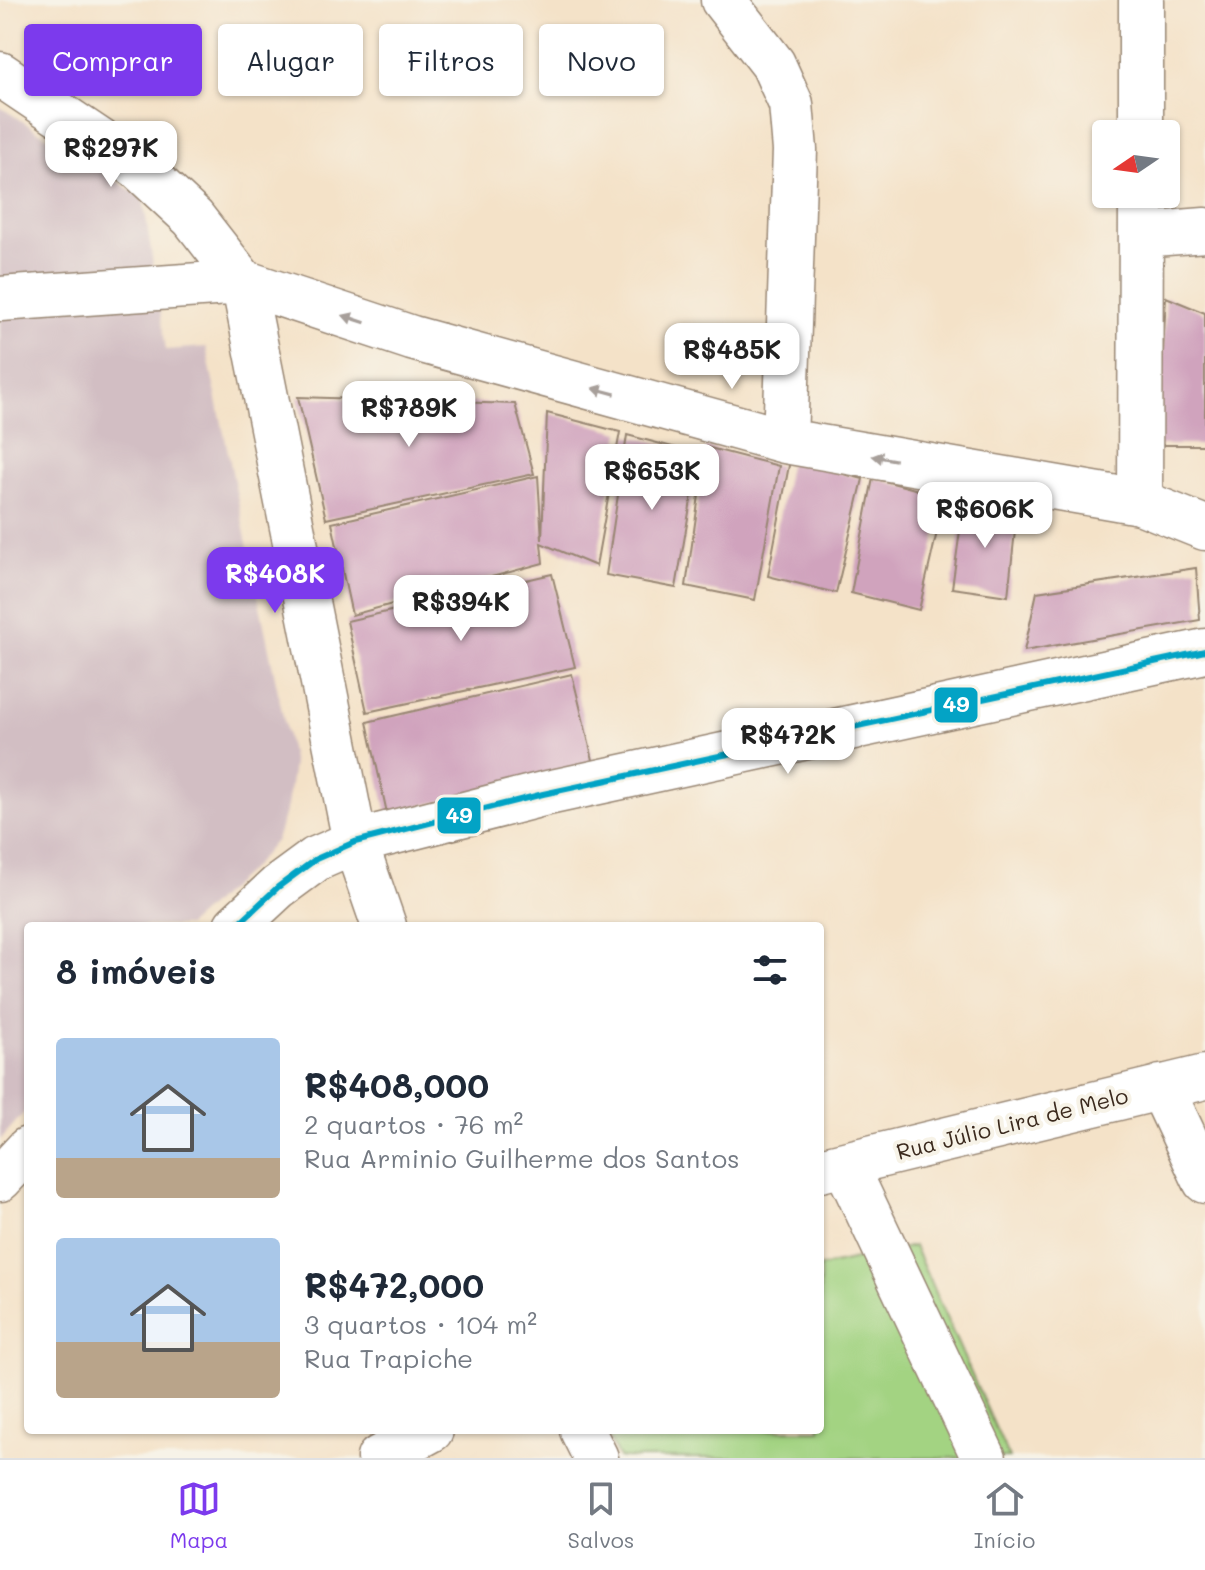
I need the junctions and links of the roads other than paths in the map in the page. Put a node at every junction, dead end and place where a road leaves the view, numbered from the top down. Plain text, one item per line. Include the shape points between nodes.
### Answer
1 (723, 0) edge
2 (1141, 0) edge
3 (0, 74) edge
4 (1141, 120) edge
5 (1141, 214) edge
6 (1205, 230) edge
7 (243, 282) junction
8 (0, 299) edge
9 (785, 441) junction
10 (1140, 502) junction
11 (1205, 528) edge
12 (1205, 651) edge
13 (355, 842) junction
14 (240, 922) edge
15 (383, 922) edge
16 (1205, 1077) edge
17 (1161, 1087) junction
18 (24, 1153) edge
19 (833, 1167) edge
20 (0, 1179) edge
21 (1205, 1181) edge
22 (424, 1434) edge
23 (584, 1434) edge
24 (379, 1458) edge
25 (596, 1458) edge
26 (984, 1458) edge

1 - 9 street via 773,64 791,104 795,150
2 - 4 street
3 - 7 street via 137,166 193,218
5 - 6 street
5 - 10 street
7 - 8 street
9 -> 7 street via 412,338
7 - 13 street
10 -> 9 street
10 - 11 street
12 - 13 street via 543,794
13 - 14 street via 316,859
13 - 15 street
16 - 17 street, Rua Júlio Lira de Melo
17 - 19 street, Rua Júlio Lira de Melo
17 - 21 street
18 - 20 street
19 - 26 street
22 - 24 street
23 - 25 street

